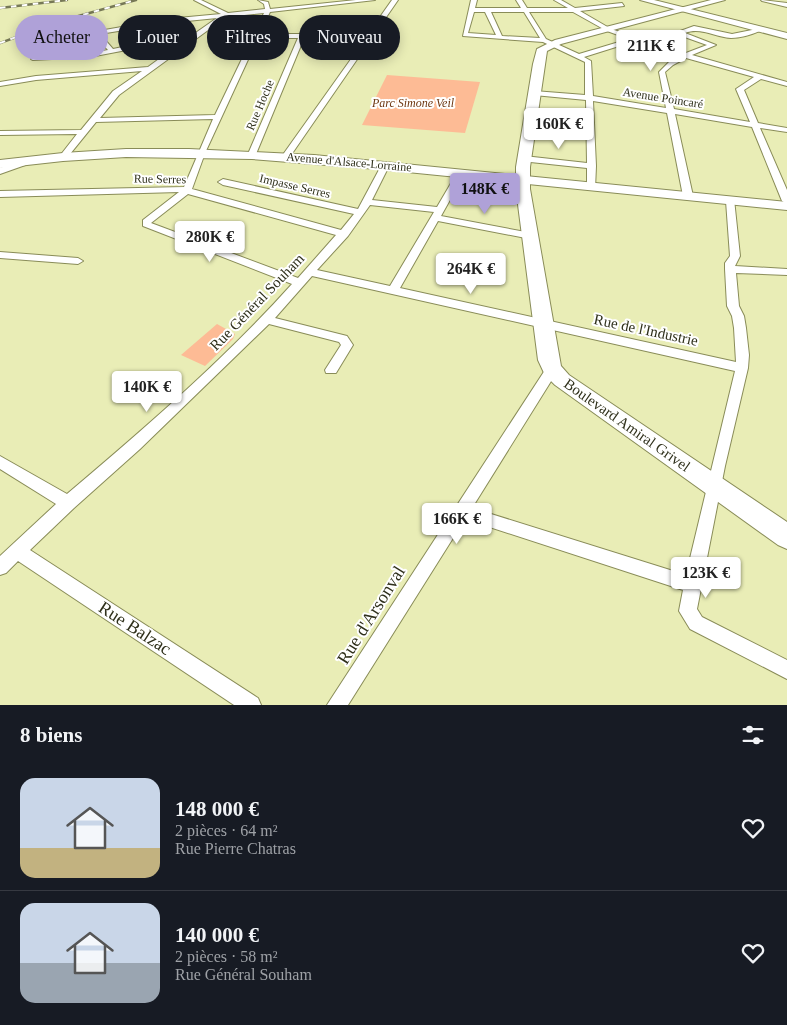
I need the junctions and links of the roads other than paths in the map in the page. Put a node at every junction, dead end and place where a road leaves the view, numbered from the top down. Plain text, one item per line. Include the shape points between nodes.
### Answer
1 (197, 0) edge
2 (261, 0) edge
3 (372, 0) edge
4 (395, 0) edge
5 (474, 0) edge
6 (520, 0) edge
7 (556, 0) edge
8 (644, 0) edge
9 (764, 0) edge
10 (715, 1) edge
11 (314, 3) edge
12 (622, 5) dead end
13 (787, 5) edge
14 (268, 10) junction
15 (471, 10) junction
16 (487, 10) junction
17 (526, 10) junction
18 (575, 10) junction
19 (683, 10) junction
20 (694, 13) joint
21 (226, 14) junction
22 (266, 15) edge
23 (385, 15) edge
24 (760, 29) junction
25 (609, 30) junction
26 (108, 31) edge
27 (680, 34) junction
28 (197, 35) edge
29 (787, 36) edge
30 (500, 38) junction
31 (634, 39) junction
32 (548, 42) junction
33 (299, 43) edge
34 (650, 44) junction
35 (108, 47) edge
36 (118, 50) edge
37 (112, 51) junction
38 (108, 52) edge
39 (580, 56) junction
40 (687, 56) junction
41 (162, 60) edge
42 (245, 60) edge
43 (353, 60) edge
44 (147, 70) junction
45 (759, 77) junction
46 (0, 84) edge
47 (787, 84) edge
48 (534, 93) junction
49 (590, 98) junction
50 (671, 111) junction
51 (218, 118) junction
52 (94, 120) junction
53 (754, 125) junction
54 (787, 130) edge
55 (83, 132) junction
56 (0, 133) edge
57 (201, 153) junction
58 (252, 154) junction
59 (286, 156) junction
60 (64, 157) junction
61 (524, 159) junction
62 (30, 160) joint
63 (385, 166) junction
64 (592, 166) junction
65 (0, 169) edge
66 (461, 173) junction
67 (522, 180) junction
68 (223, 182) dead end
69 (592, 187) junction
70 (187, 190) junction
71 (0, 194) edge
72 (688, 196) junction
73 (731, 201) junction
74 (787, 201) edge
75 (368, 202) junction
76 (787, 206) edge
77 (361, 213) junction
78 (437, 214) junction
79 (344, 234) junction
80 (531, 236) junction
81 (0, 255) edge
82 (78, 261) dead end
83 (731, 264) junction
84 (787, 272) edge
85 (305, 278) junction
86 (393, 291) junction
87 (267, 320) junction
88 (543, 325) junction
89 (742, 368) junction
90 (331, 370) dead end
91 (552, 370) junction
92 (0, 462) edge
93 (714, 486) junction
94 (68, 503) junction
95 (461, 511) junction
96 (787, 537) edge
97 (18, 551) junction
98 (0, 567) edge
99 (692, 585) junction
100 (787, 670) edge
101 (251, 705) edge
102 (337, 705) edge

1 - 21 street
2 - 14 street
3 - 11 street
4 - 23 street
5 - 15 street
6 - 17 street
7 - 18 street
8 - 19 main road
9 - 13 street
10 - 19 main road
11 - 14 street
12 - 18 street
14 - 21 street
14 - 22 street
15 - 16 street
15 - 30 street via 465,34
16 - 17 street
16 - 30 street
17 - 18 street
17 - 32 street
18 - 25 street
19 - 20 main road
19 - 25 main road
20 - 24 main road
21 - 26 street
21 - 28 street
24 - 27 street via 732,36 694,28
24 - 29 main road
25 - 31 street
25 - 32 main road
27 - 34 street
27 - 40 street via 713,45
30 - 32 street
31 - 34 street
31 - 39 street
32 - 39 street
32 - 48 main road, Boulevard Amiral Grivel via 540,52
33 - 58 street, Rue Hoche
34 - 40 street
35 - 37 street
36 - 37 street
37 - 38 street
39 - 49 street via 588,61
40 - 45 street
40 - 50 street via 662,72
41 - 44 street
42 - 51 street
43 - 59 street
44 - 46 street via 36,78
44 - 52 street via 116,93
45 - 47 street
45 - 53 street via 740,89
48 - 49 street, Avenue Poincaré
48 - 61 main road, Boulevard Amiral Grivel
49 - 50 street, Avenue Poincaré
49 - 64 street
50 - 53 street, Avenue Poincaré
50 - 72 street
51 - 52 street
51 - 57 street
52 - 55 street
53 - 54 street, Avenue Poincaré
53 - 74 street
55 - 56 street
55 - 60 street
57 - 58 main road, Avenue d'Alsace-Lorraine
57 - 60 main road, Avenue d'Alsace-Lorraine
57 - 70 street
58 - 59 main road, Avenue d'Alsace-Lorraine
59 - 63 main road, Avenue d'Alsace-Lorraine
60 - 62 main road, Avenue d'Alsace-Lorraine
61 - 64 street
61 - 67 main road, Boulevard Amiral Grivel
62 - 65 main road, Avenue d'Alsace-Lorraine
63 - 66 main road, Avenue d'Alsace-Lorraine
63 - 75 street, Rue Général Souham
64 - 69 street
66 - 67 main road, Avenue d'Alsace-Lorraine
66 - 78 street
67 - 69 main road, Avenue d'Alsace-Lorraine
67 - 80 main road, Boulevard Amiral Grivel
68 - 77 street, Impasse Serres
69 - 72 main road, Avenue d'Alsace-Lorraine
70 - 71 street, Rue Serres
70 - 79 street, Rue Serres
70 - 85 street, Rue de l'Industrie via 146,222 149,227
72 - 73 main road, Avenue d'Alsace-Lorraine
73 - 76 main road, Avenue d'Alsace-Lorraine
73 - 83 street via 735,256
75 - 77 street, Rue Général Souham
75 - 78 street
77 - 79 street, Rue Général Souham
78 - 80 street
78 - 86 street
79 - 85 street, Rue Général Souham
80 - 88 main road, Boulevard Amiral Grivel
81 - 82 street
83 - 84 street
83 - 89 street
85 - 86 street, Rue de l'Industrie
85 - 87 street, Rue Général Souham
86 - 88 street, Rue de l'Industrie
87 - 90 street via 343,339 347,345
87 - 94 street, Rue Général Souham via 135,445
88 - 89 street, Rue de l'Industrie
88 - 91 main road, Boulevard Amiral Grivel
89 - 93 street
91 - 93 main road, Boulevard Amiral Grivel
91 - 95 street, Rue d'Arsonval
92 - 94 street
93 - 96 main road, Boulevard Amiral Grivel
93 - 99 street
94 - 97 street, Rue Général Souham
95 - 99 street
95 - 102 street, Rue d'Arsonval
97 - 98 street, Rue Général Souham
97 - 101 street, Rue Balzac
99 - 100 street via 688,611 696,623

